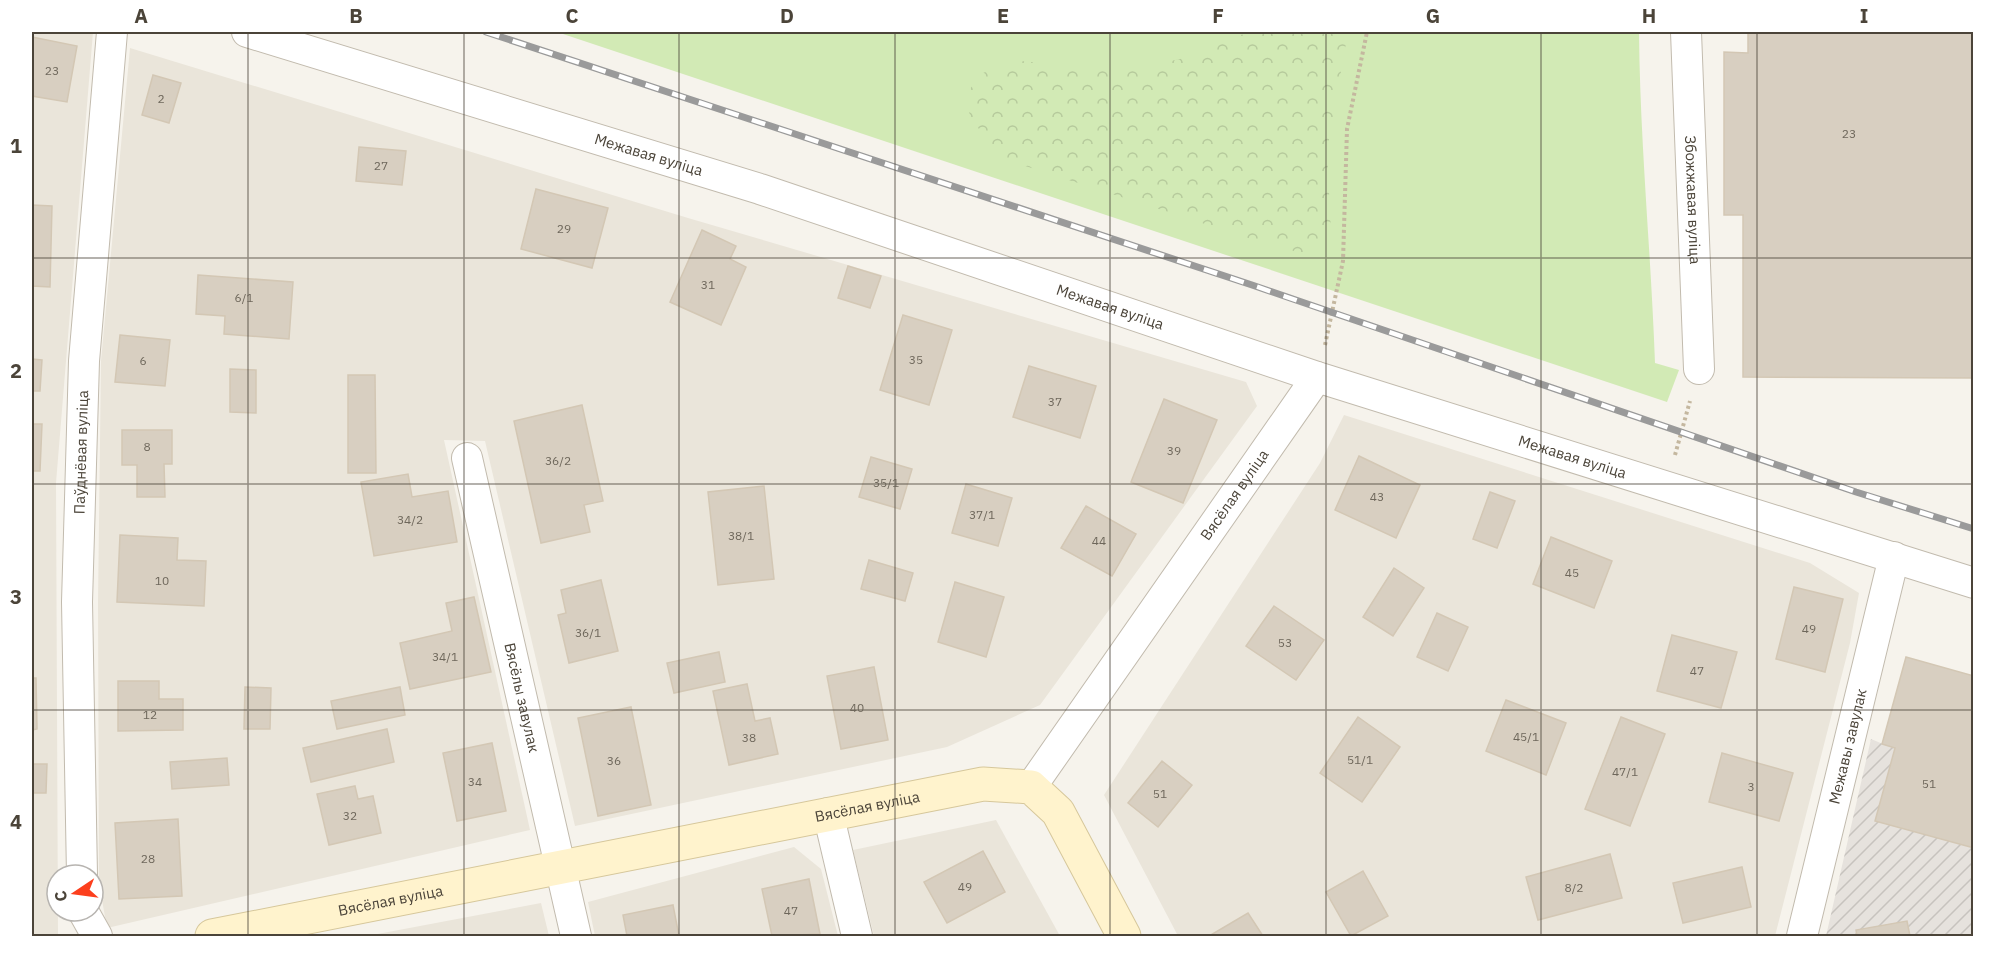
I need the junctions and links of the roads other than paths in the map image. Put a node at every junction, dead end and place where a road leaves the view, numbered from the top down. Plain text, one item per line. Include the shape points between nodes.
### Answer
1 (112, 32) edge
2 (247, 32) edge
3 (1686, 32) edge
4 (1699, 369) road end
5 (1317, 377) junction
6 (467, 458) dead end
7 (1894, 557) junction
8 (1974, 583) edge
9 (1031, 787) junction
10 (828, 813) junction
11 (82, 863) edge
12 (562, 869) junction
13 (212, 936) edge
14 (576, 936) edge
15 (857, 936) edge
16 (1124, 936) edge
17 (1802, 936) edge

1 - 11 street, Паўднёвая вуліца via 84,373 76,602
2 - 5 street, Межавая вуліца via 760,189
3 - 4 street, Збожжавая вуліца
5 - 7 street, Межавая вуліца
5 - 9 street, Вясёлая вуліца
6 - 12 street, Вясёлы завулак
7 - 8 street, Межавая вуліца
7 - 17 street, Межавы завулак
9 - 10 street, Вясёлая вуліца via 983,784
9 - 16 street via 1058,812
10 - 12 street, Вясёлая вуліца
10 - 15 street
12 - 13 street, Вясёлая вуліца
12 - 14 street, Вясёлы завулак

